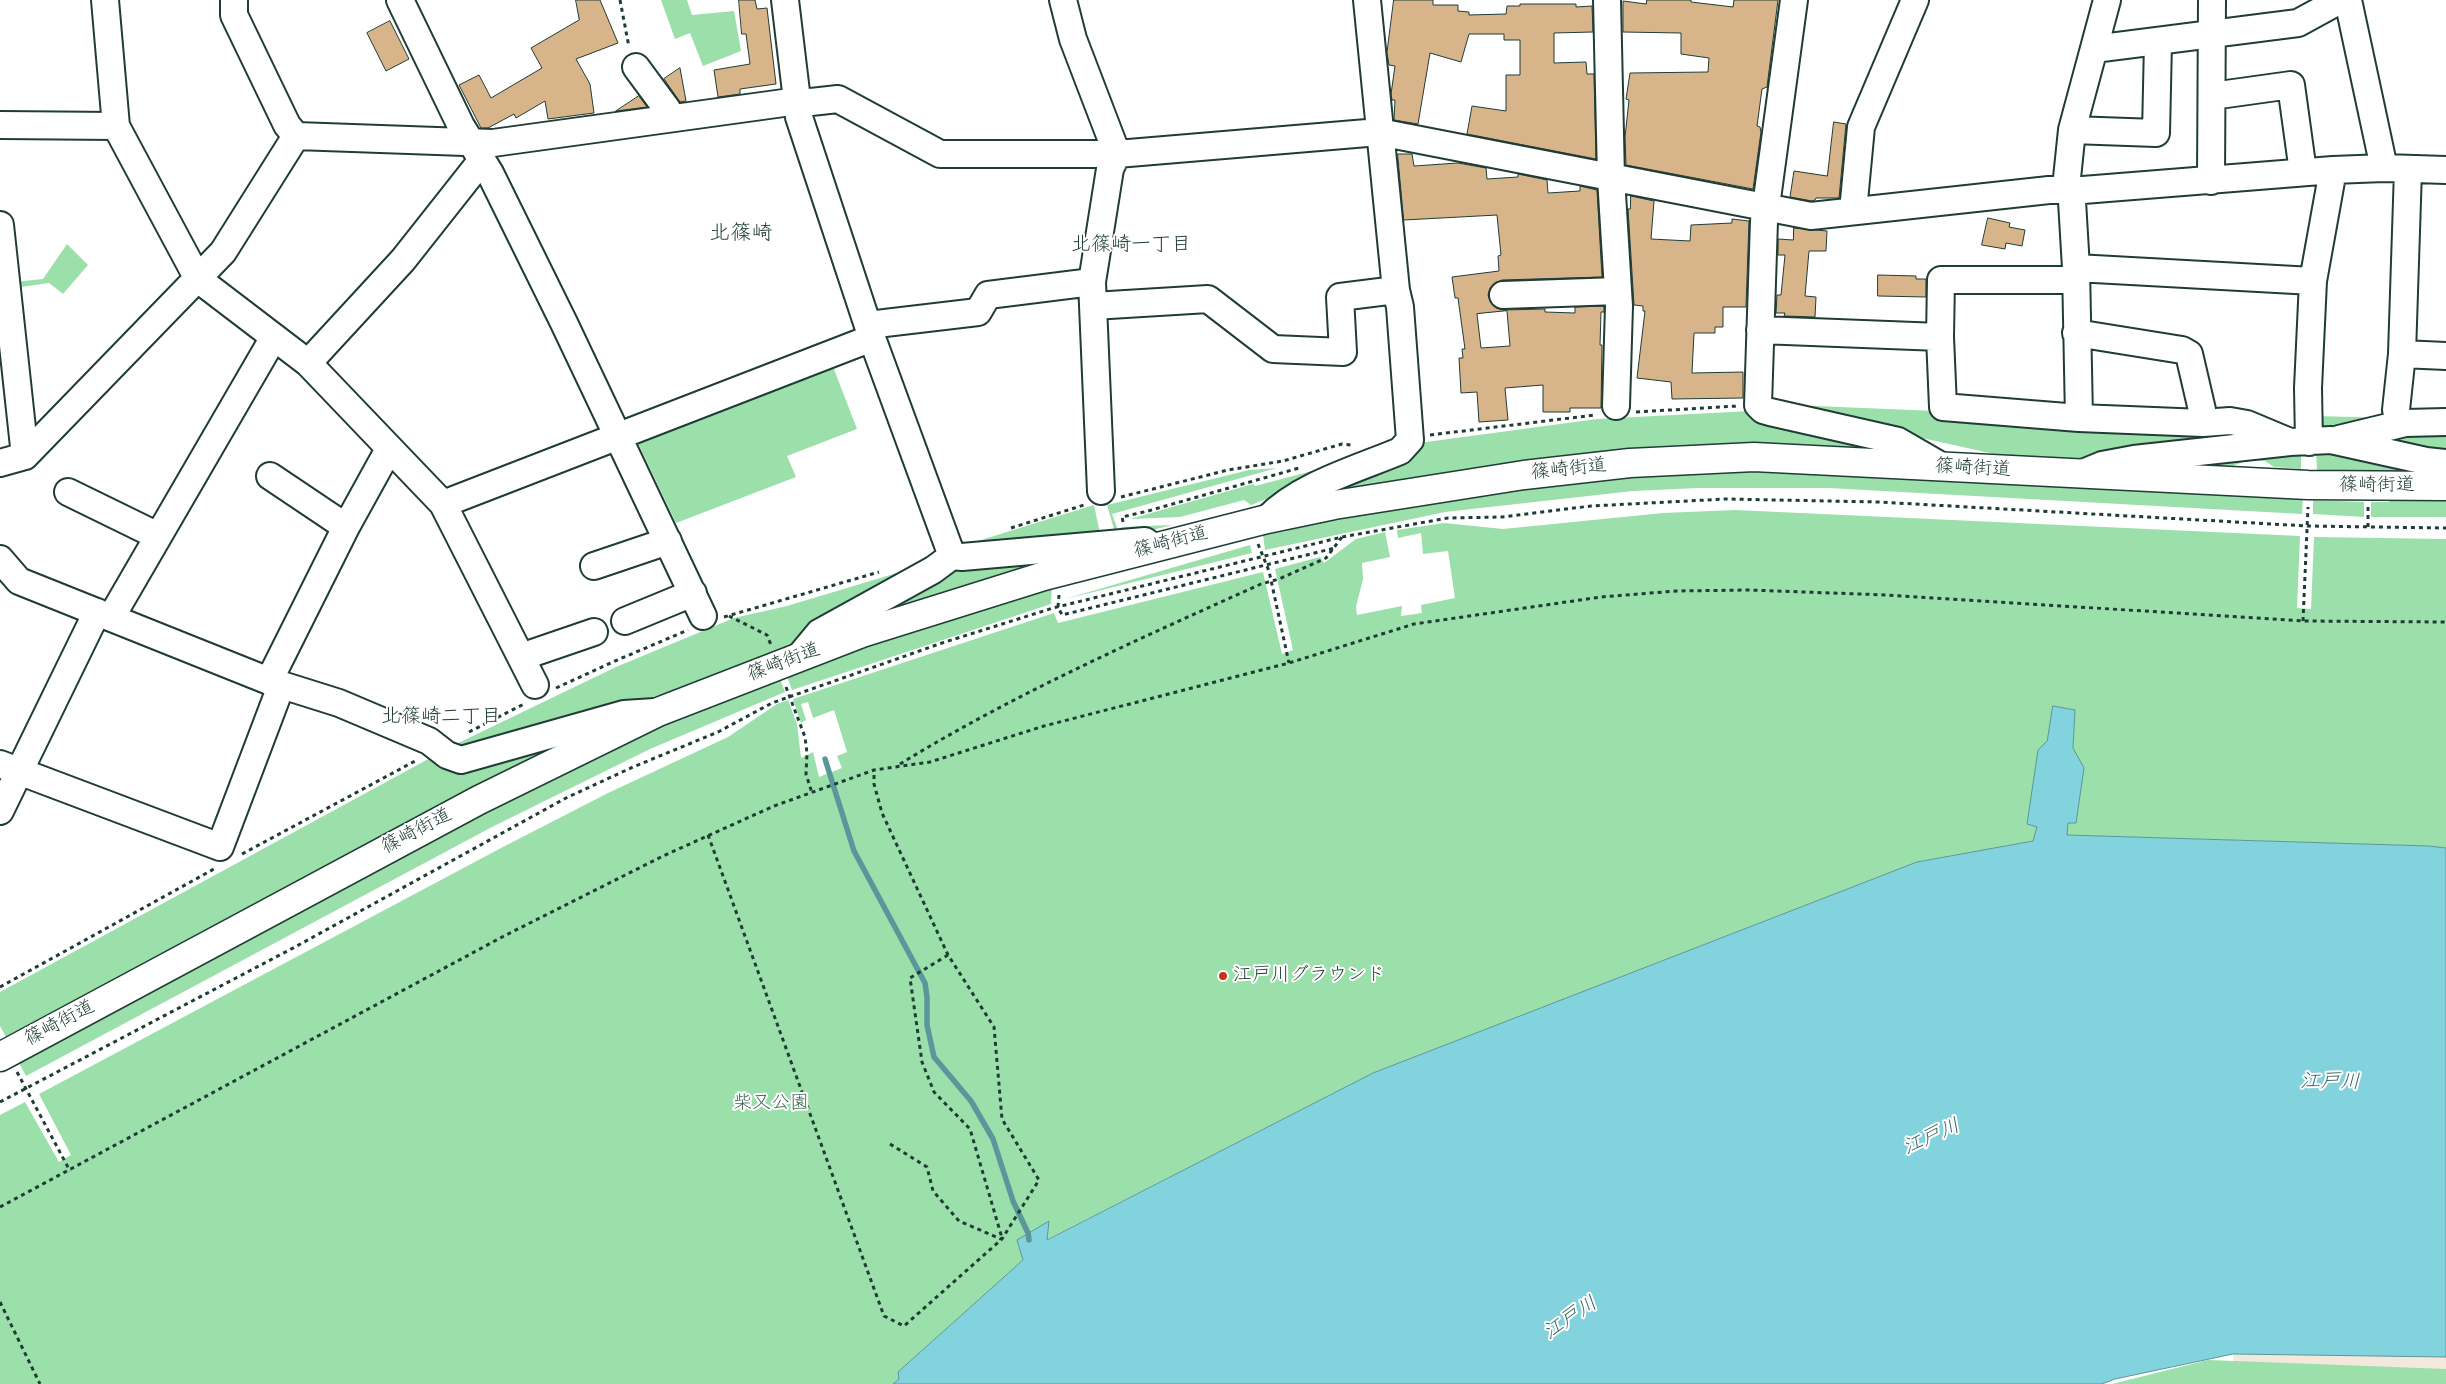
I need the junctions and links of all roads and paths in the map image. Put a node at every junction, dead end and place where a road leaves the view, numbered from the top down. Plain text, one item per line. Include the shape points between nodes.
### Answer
1 (105, 0) edge
2 (234, 0) edge
3 (400, 0) edge
4 (620, 0) edge
5 (784, 0) edge
6 (1063, 0) edge
7 (1367, 0) edge
8 (1607, 0) edge
9 (1794, 0) edge
10 (1915, 0) edge
11 (2107, 0) edge
12 (2212, 0) edge
13 (2340, 0) edge
14 (2348, 0) edge
15 (2212, 34) junction
16 (2158, 42) junction
17 (2094, 50) junction
18 (633, 57) joint
19 (2212, 96) junction
20 (798, 101) junction
21 (670, 118) junction
22 (0, 125) edge
23 (116, 126) junction
24 (2072, 130) junction
25 (1379, 132) junction
26 (296, 136) junction
27 (476, 152) junction
28 (1117, 154) junction
29 (2396, 169) junction
30 (2333, 170) junction
31 (2446, 170) edge
32 (2303, 172) junction
33 (1612, 178) junction
34 (2211, 181) junction
35 (2069, 190) junction
36 (1766, 208) junction
37 (1853, 211) junction
38 (0, 225) edge
39 (2075, 274) junction
40 (198, 279) junction
41 (2313, 281) junction
42 (4, 289) edge
43 (1396, 290) junction
44 (1618, 291) junction
45 (1092, 294) junction
46 (1503, 295) dead end
47 (1760, 330) junction
48 (870, 331) junction
49 (2076, 333) junction
50 (274, 337) junction
51 (1940, 337) junction
52 (7, 350) edge
53 (2402, 354) junction
54 (2446, 356) edge
55 (308, 363) junction
56 (1748, 406) dead end
57 (2396, 410) dead end
58 (1616, 411) junction
59 (2079, 418) junction
60 (2446, 422) edge
61 (2203, 423) junction
62 (1422, 436) dead end
63 (617, 437) junction
64 (2310, 441) junction
65 (1356, 446) dead end
66 (389, 449) junction
67 (26, 456) junction
68 (0, 463) edge
69 (2446, 463) edge
70 (1305, 466) dead end
71 (1943, 467) junction
72 (2079, 475) junction
73 (270, 476) dead end
74 (2446, 486) edge
75 (68, 492) dead end
76 (1103, 497) junction
77 (443, 504) junction
78 (2307, 514) dead end
79 (2368, 516) dead end
80 (1267, 518) junction
81 (1132, 523) dead end
82 (2307, 526) junction
83 (346, 527) junction
84 (2368, 527) junction
85 (2446, 528) edge
86 (1008, 529) dead end
87 (158, 536) junction
88 (1342, 537) junction
89 (668, 541) junction
90 (1154, 547) junction
91 (1335, 548) junction
92 (1260, 554) junction
93 (952, 556) junction
94 (0, 559) edge
95 (1266, 564) junction
96 (594, 566) dead end
97 (881, 572) dead end
98 (1271, 581) junction
99 (1068, 592) dead end
100 (1058, 607) junction
101 (105, 614) junction
102 (702, 614) junction
103 (728, 615) junction
104 (625, 621) dead end
105 (2303, 621) junction
106 (2446, 622) edge
107 (594, 632) dead end
108 (767, 635) dead end
109 (799, 657) junction
110 (521, 658) junction
111 (1289, 663) junction
112 (275, 683) junction
113 (787, 690) dead end
114 (538, 693) junction
115 (789, 696) junction
116 (658, 712) junction
117 (464, 735) dead end
118 (898, 766) junction
119 (10, 768) edge
120 (874, 770) junction
121 (812, 793) junction
122 (0, 811) edge
123 (708, 835) junction
124 (948, 955) junction
125 (0, 1057) edge
126 (20, 1078) dead end
127 (26, 1089) junction
128 (0, 1102) edge
129 (890, 1144) dead end
130 (70, 1171) junction
131 (0, 1207) edge
132 (1002, 1239) junction
133 (0, 1302) edge
134 (40, 1384) edge

1 - 23 street
2 - 26 street via 234,15 287,125
3 - 27 street
4 - 18 path
5 - 20 street
6 - 28 street via 1073,38
7 - 25 street
8 - 33 street
9 - 36 street
10 - 37 street via 1861,127
11 - 17 street
12 - 15 street
13 - 15 street via 2298,23
14 - 29 street
15 - 16 street
15 - 19 street
16 - 17 street
16 - 24 street via 2156,132
17 - 24 street
18 - 21 street
19 - 32 street via 2292,85
19 - 34 street
20 - 21 street
20 - 28 street via 838,99 940,154
20 - 48 street via 800,117
21 - 27 street via 493,143
22 - 23 street
23 - 40 street
24 - 35 street via 2067,178
25 - 28 street
25 - 33 street
25 - 43 street
26 - 27 street
26 - 40 street via 223,252
27 - 55 street via 403,260
27 - 63 street via 560,315
28 - 45 street via 1110,169
29 - 30 street
29 - 31 street
29 - 53 street
30 - 32 street
30 - 41 street
32 - 34 street
33 - 36 street
33 - 44 street
34 - 35 street
35 - 37 street
35 - 39 street
36 - 37 street via 1812,216
36 - 47 street
38 - 42 street
39 - 41 street
39 - 49 street
39 - 51 street via 1941,280
40 - 50 street
40 - 67 street
41 - 64 street via 2308,388
42 - 52 street
43 - 45 street via 1340,297 1344,352 1273,349 1208,299
43 - 80 street via 1410,440 1400,451 1298,494
44 - 46 street
44 - 58 street
45 - 48 street via 988,295 978,312
45 - 76 street
47 - 51 street
47 - 71 street via 1758,405 1763,410 1898,441
48 - 63 street
48 - 93 street
49 - 59 street
49 - 61 street via 2182,350 2189,354
50 - 55 street
50 - 87 street
51 - 59 street via 1943,408
52 - 67 street
53 - 54 street
53 - 57 street
55 - 66 street
56 - 58 path
58 - 62 path
59 - 61 street
60 - 64 street via 2405,423
61 - 64 street via 2247,424
63 - 77 street
63 - 89 street
64 - 69 street
64 - 72 street via 2134,459 2102,465
65 - 76 path via 1342,444 1283,460
66 - 77 street
66 - 83 street
67 - 68 street
70 - 81 path via 1122,517 1123,524
71 - 72 main road, 篠崎街道
71 - 80 main road, 篠崎街道 via 1754,457 1630,463 1524,474
72 - 74 main road, 篠崎街道 via 2308,486
73 - 83 street
75 - 87 street
76 - 86 path
77 - 110 street
78 - 82 path
79 - 84 path
80 - 90 main road, 篠崎街道
82 - 84 path
82 - 88 path via 1898,503 1726,499 1591,506 1502,518 1448,518
82 - 105 path
83 - 112 street
84 - 85 path
87 - 101 street
88 - 91 path
88 - 92 path
89 - 96 street
89 - 102 street
90 - 93 street via 1145,541
90 - 109 main road, 篠崎街道 via 1035,579 862,633
91 - 95 path
91 - 98 path via 1326,558
92 - 95 path
92 - 100 path
93 - 109 street via 819,633
94 - 101 street via 19,581
95 - 98 path
95 - 100 path via 1062,615
97 - 103 path
98 - 111 path
98 - 118 path via 1092,661
99 - 100 path via 1060,595
100 - 115 path
101 - 112 street
101 - 119 street
102 - 103 path
102 - 104 street
102 - 114 path via 614,660
103 - 108 path
105 - 106 path
105 - 111 path via 1887,595 1676,591 1601,597 1414,624
107 - 110 street
109 - 116 main road, 篠崎街道
110 - 114 street
111 - 118 path via 1044,726 930,762
112 - 116 street via 348,707 429,741 446,755 461,760 616,716
112 - 119 street via 220,847
113 - 115 path
114 - 117 path
115 - 121 path via 805,737 806,774
115 - 127 path via 718,732 566,798
116 - 125 main road, 篠崎街道 via 479,800
118 - 120 path
119 - 122 street
120 - 121 path
120 - 124 path via 874,784 882,813
121 - 123 path
123 - 130 path via 504,936
123 - 132 path via 884,1316 904,1326
124 - 132 path via 994,1027 1002,1118 1039,1180
124 - 132 path via 910,978 922,1062 934,1092 970,1129
126 - 127 path
127 - 128 path
127 - 130 path
129 - 132 path via 927,1167 934,1192 959,1221
130 - 131 path
133 - 134 path

